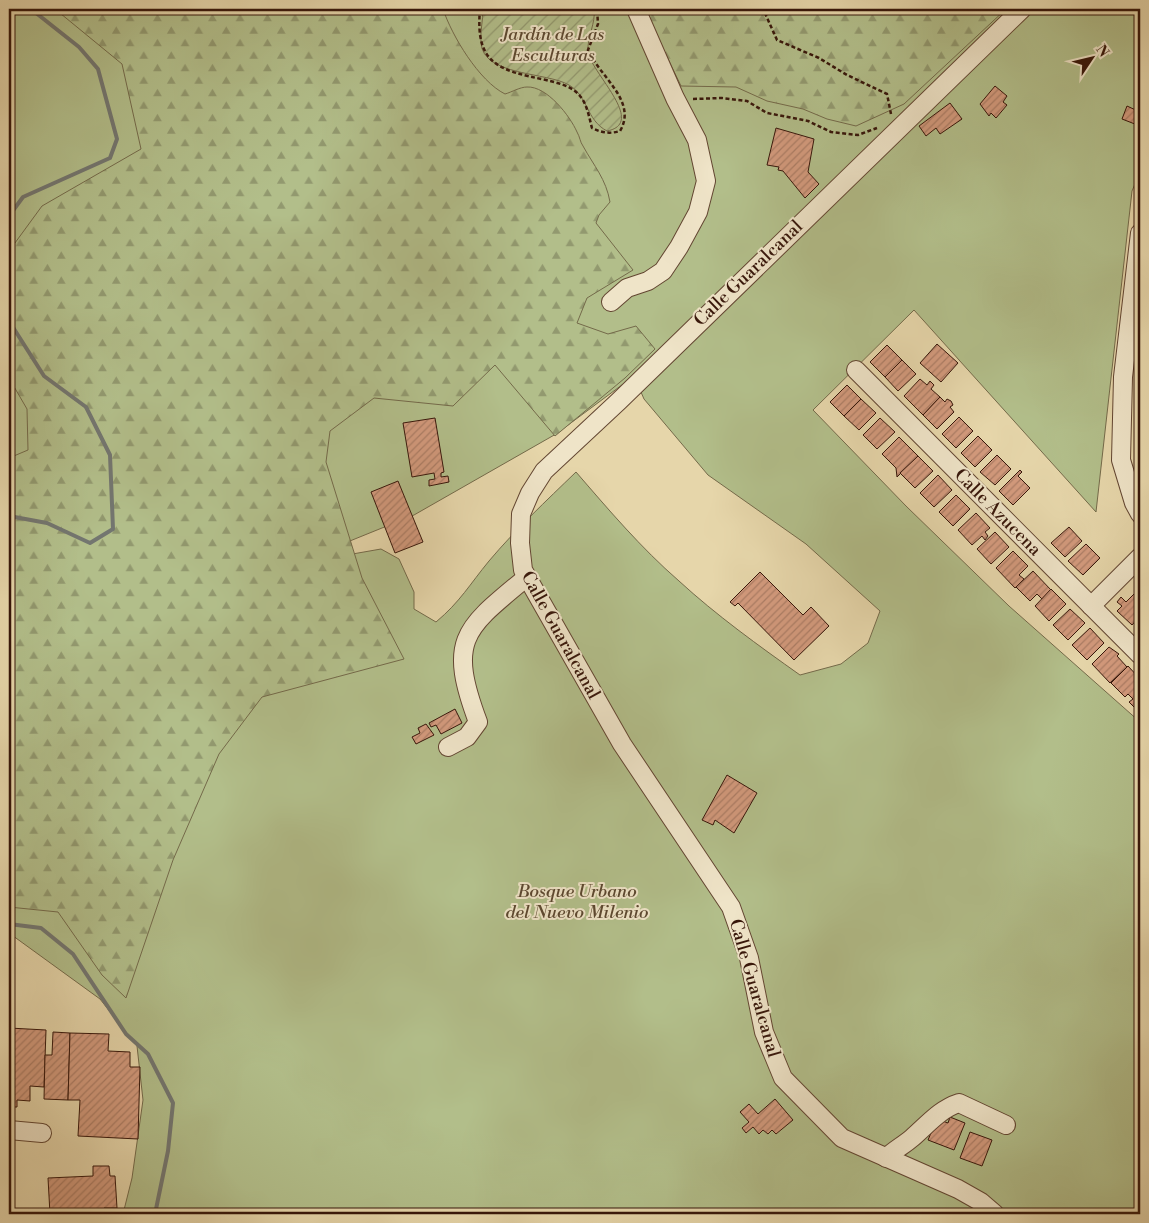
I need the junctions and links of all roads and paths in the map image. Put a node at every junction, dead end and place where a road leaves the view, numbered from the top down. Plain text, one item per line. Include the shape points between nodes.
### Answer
1 (480, 9) edge
2 (597, 9) edge
3 (636, 9) edge
4 (760, 9) edge
5 (768, 9) edge
6 (1022, 9) edge
7 (764, 12) junction
8 (675, 98) junction
9 (888, 118) dead end
10 (883, 123) dead end
11 (1140, 233) edge
12 (611, 302) dead end
13 (856, 370) dead end
14 (1140, 514) edge
15 (1140, 557) edge
16 (527, 577) junction
17 (1092, 606) junction
18 (1140, 655) edge
19 (448, 747) dead end
20 (1006, 1125) dead end
21 (9, 1130) edge
22 (42, 1133) dead end
23 (886, 1158) junction
24 (994, 1214) edge

1 - 2 path via 480,39 490,60 509,72 554,81 572,89 584,102 592,128 612,133 620,131 626,122 625,110 588,50 598,24
3 - 8 street
4 - 7 path
5 - 7 path
6 - 16 street, Calle Guaralcanal via 544,471 521,514 520,543 523,570
7 - 9 path via 777,40 887,94 892,114
8 - 10 path via 747,101 767,114 808,121 831,132 858,135
8 - 12 street via 697,140 706,181 698,212 663,271 648,281 627,288
11 - 14 street via 1123,376 1121,460
13 - 17 street, Calle Azucena
15 - 17 street
16 - 19 street via 481,615 466,638 462,657 465,688 478,722 467,737
16 - 23 street, Calle Guaralcanal via 622,744 731,907 749,958 764,1032 783,1078 842,1138
17 - 18 street, Calle Azucena
20 - 23 street via 960,1103 930,1120
21 - 22 street
23 - 24 street, Calle Guaralcanal via 966,1193

